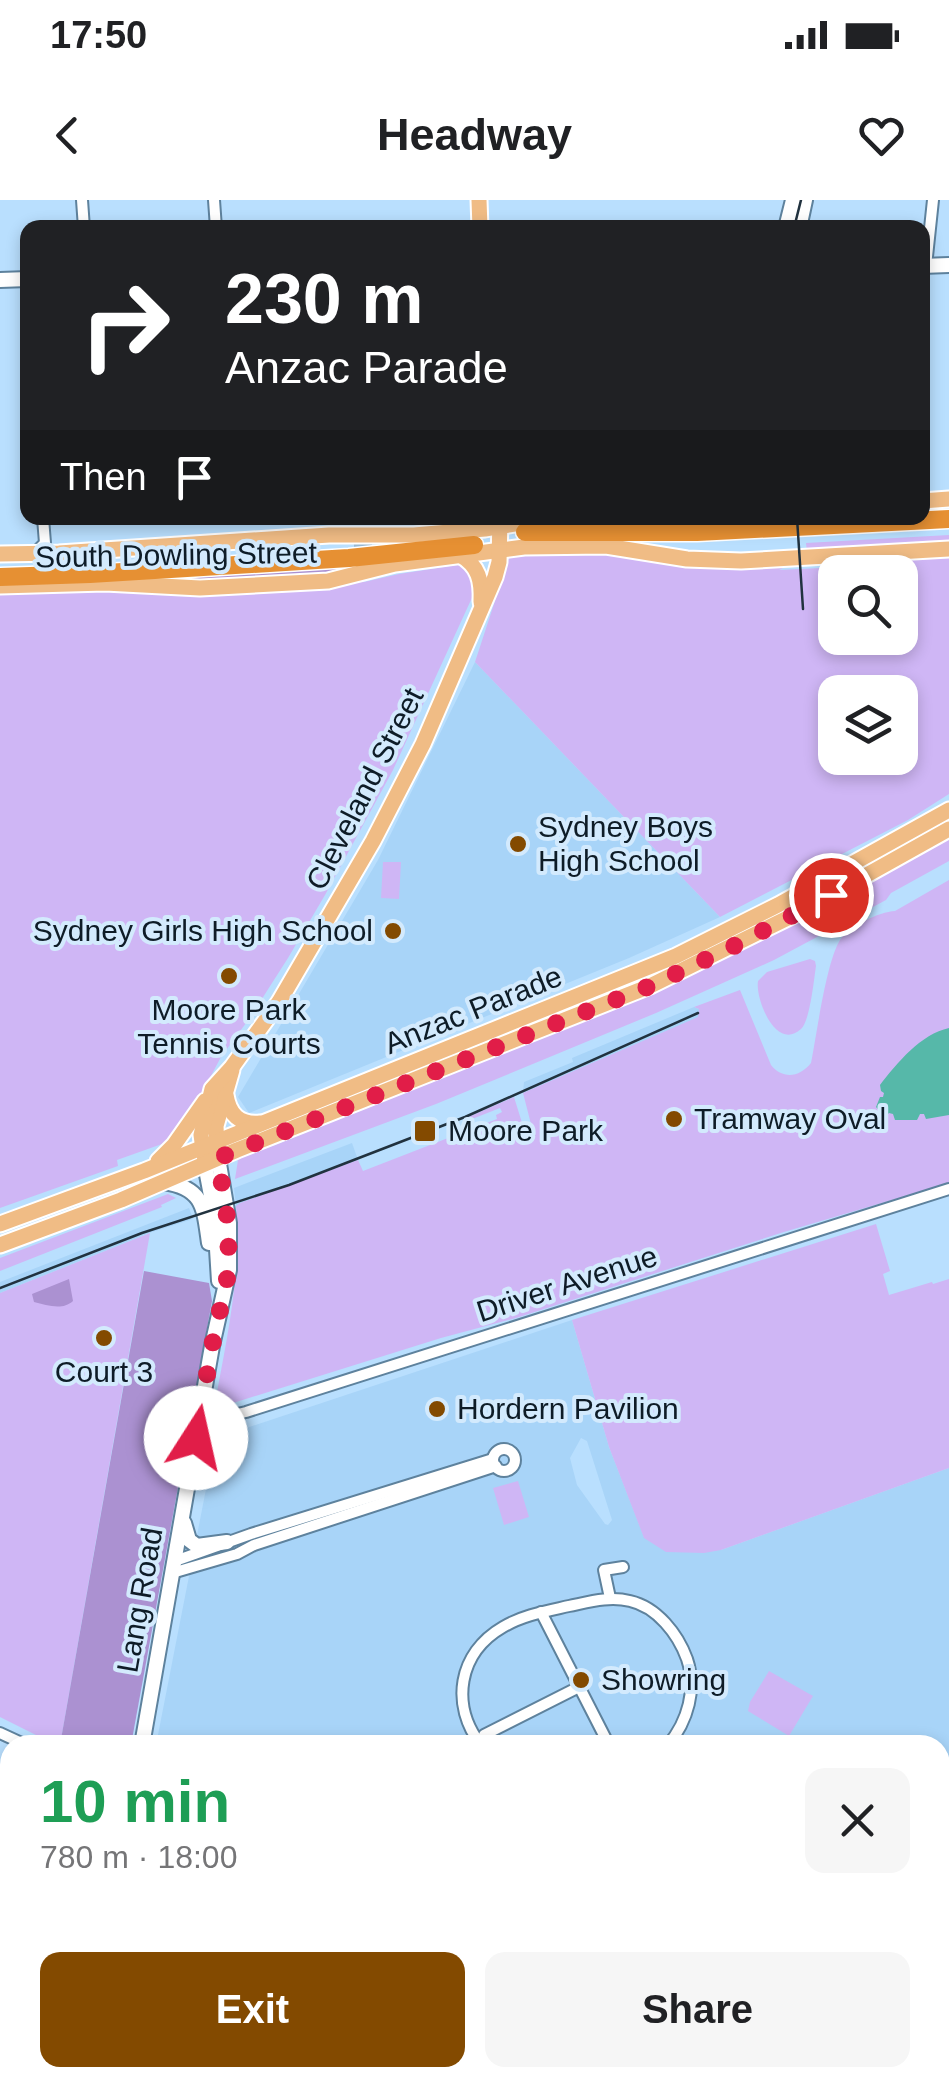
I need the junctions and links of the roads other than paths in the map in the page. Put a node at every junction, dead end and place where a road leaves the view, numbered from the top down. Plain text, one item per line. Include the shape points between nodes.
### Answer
1 (44, 525) edge
2 (478, 525) edge
3 (500, 525) edge
4 (862, 525) edge
5 (949, 531) edge
6 (525, 532) dead end
7 (45, 536) junction
8 (638, 542) dead end
9 (354, 546) tunnel mouth
10 (949, 549) edge
11 (467, 550) junction
12 (499, 550) junction
13 (59, 553) junction
14 (0, 554) edge
15 (34, 554) junction
16 (0, 568) edge
17 (0, 577) edge
18 (0, 586) edge
19 (480, 610) junction
20 (949, 810) edge
21 (949, 829) edge
22 (219, 1092) junction
23 (264, 1122) junction
24 (211, 1153) junction
25 (144, 1171) junction
26 (164, 1182) junction
27 (949, 1190) edge
28 (0, 1224) edge
29 (0, 1245) edge
30 (216, 1303) junction
31 (212, 1346) junction
32 (198, 1423) junction
33 (182, 1517) junction
34 (227, 1542) junction
35 (174, 1567) junction
36 (623, 1567) dead end
37 (610, 1598) junction
38 (541, 1612) junction
39 (579, 1687) junction
40 (144, 1735) edge
41 (475, 1735) edge
42 (491, 1735) edge
43 (604, 1735) edge
44 (675, 1735) edge

1 - 7 street
2 - 13 main road, South Dowling Street
3 - 12 main road, Cleveland Street
4 - 6 highway
5 - 8 highway
7 - 13 street
7 - 15 street
9 - 16 highway
10 - 12 main road, South Dowling Street via 741,561 606,546
11 - 12 main road, South Dowling Street
11 - 17 highway
11 - 18 main road, South Dowling Street via 328,581 200,588
11 - 19 main road via 478,572
12 - 19 main road, Cleveland Street
13 - 15 main road, South Dowling Street
14 - 15 main road, South Dowling Street
19 - 22 main road, Cleveland Street via 367,853
20 - 23 main road, Anzac Parade via 676,956
21 - 24 main road, Anzac Parade via 666,979
22 - 23 main road via 236,1118
22 - 24 main road via 203,1125
22 - 25 main road, Cleveland Street
23 - 24 main road, Anzac Parade
24 - 25 main road, Anzac Parade
24 - 26 main road, Anzac Parade
24 - 30 street, Lang Road
24 - 31 street, Lang Road via 230,1253
25 - 28 main road, Anzac Parade
26 - 29 main road, Anzac Parade
26 - 30 street via 189,1189 202,1204
27 - 32 street, Driver Avenue
30 - 31 street, Lang Road
31 - 32 street, Lang Road
32 - 33 street, Lang Road
33 - 34 street via 192,1543
33 - 35 street, Lang Road
34 - 35 street
34 - 35 street via 495,1462 236,1554
35 - 40 street, Lang Road
36 - 37 street via 604,1570
37 - 38 street
37 - 44 street via 652,1610 686,1654 692,1692
38 - 39 street
38 - 41 street via 500,1628 472,1655 460,1692
39 - 42 street
39 - 43 street

